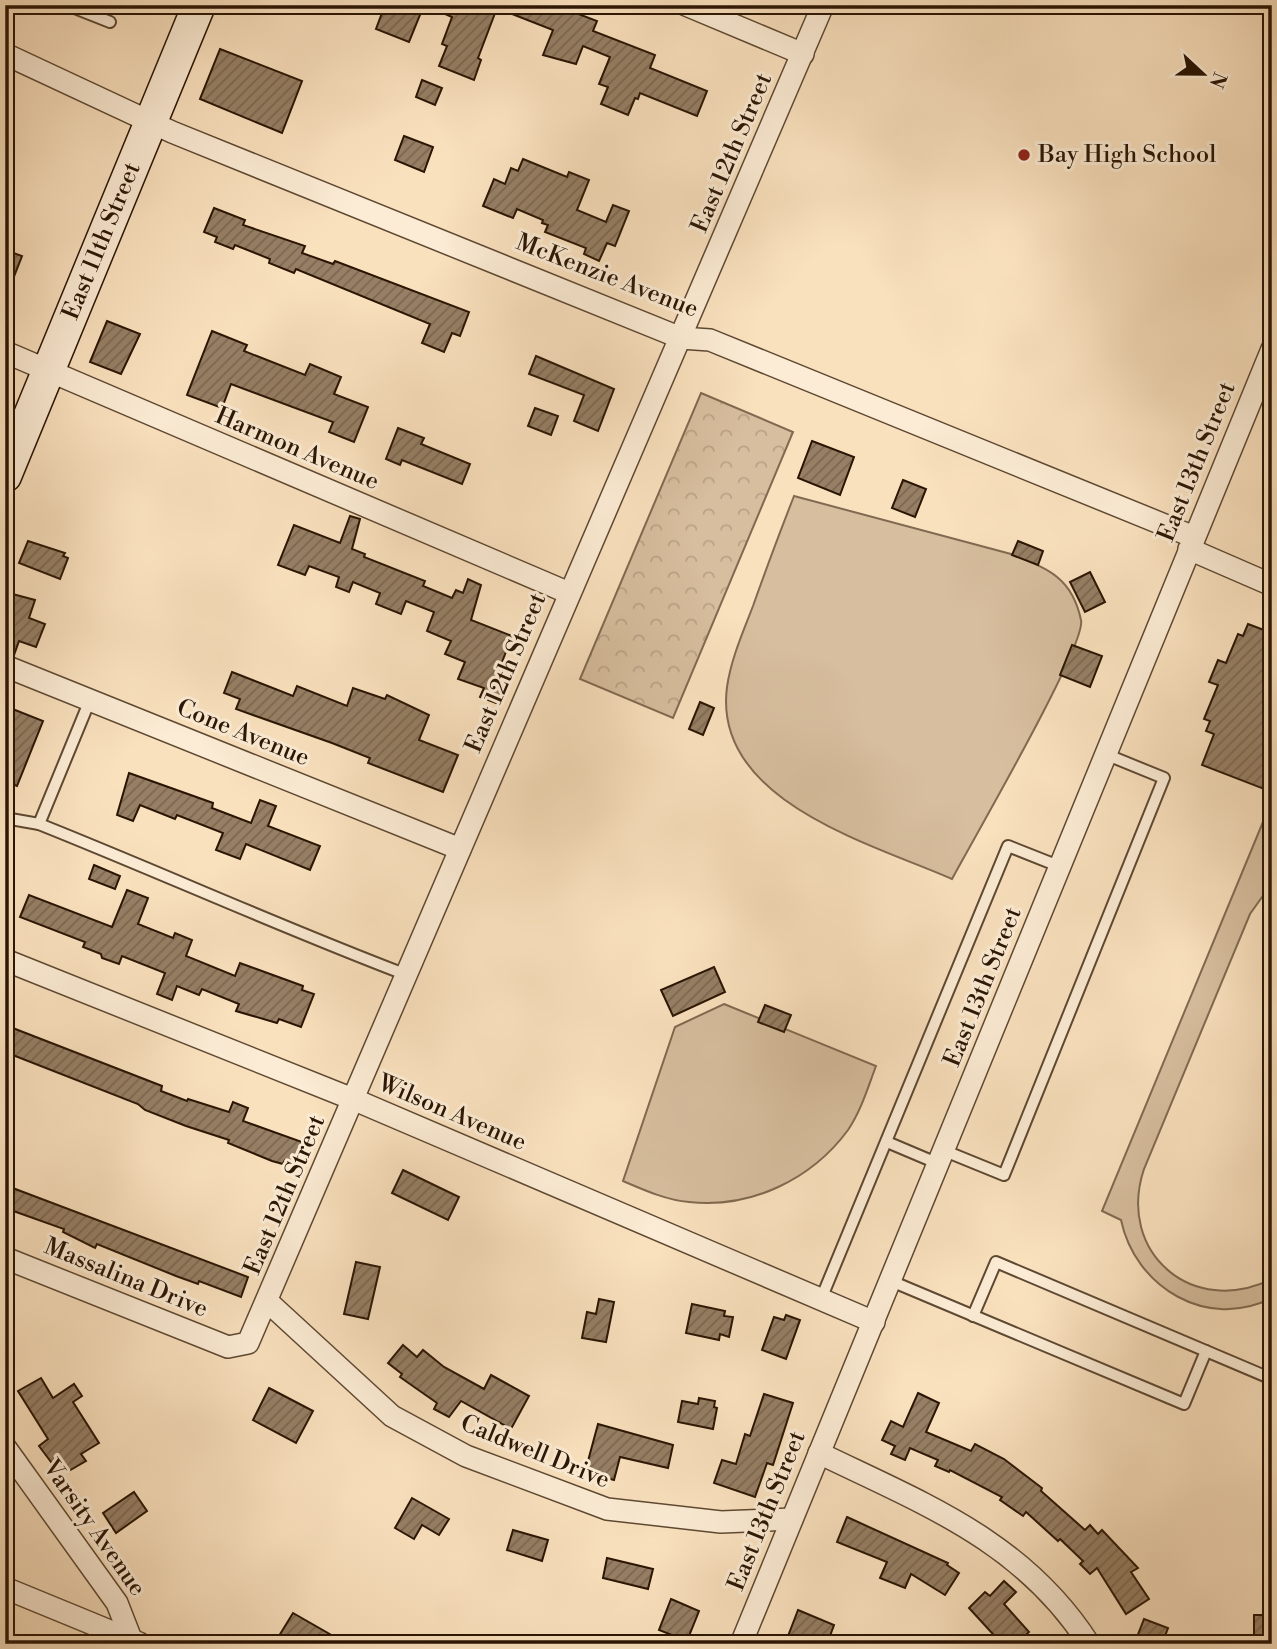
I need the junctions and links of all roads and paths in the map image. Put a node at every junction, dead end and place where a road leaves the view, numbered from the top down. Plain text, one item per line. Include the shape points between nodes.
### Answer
1 (67, 5) edge
2 (199, 5) edge
3 (686, 5) edge
4 (823, 5) edge
5 (110, 22) dead end
6 (5, 54) edge
7 (803, 54) junction
8 (151, 122) junction
9 (681, 338) junction
10 (1272, 349) edge
11 (5, 352) edge
12 (49, 370) junction
13 (5, 477) edge
14 (1192, 543) junction
15 (1272, 584) edge
16 (569, 593) junction
17 (5, 666) edge
18 (90, 700) junction
19 (1105, 754) junction
20 (5, 818) edge
21 (39, 824) junction
22 (460, 849) junction
23 (1061, 867) junction
24 (5, 960) edge
25 (407, 975) junction
26 (355, 1100) junction
27 (887, 1142) junction
28 (942, 1157) junction
29 (5, 1258) edge
30 (891, 1281) junction
31 (821, 1299) junction
32 (268, 1302) junction
33 (973, 1316) junction
34 (874, 1322) junction
35 (228, 1347) joint
36 (1206, 1351) junction
37 (1272, 1379) edge
38 (5, 1447) edge
39 (819, 1453) junction
40 (792, 1519) junction
41 (5, 1588) edge
42 (136, 1643) edge
43 (741, 1644) edge
44 (1089, 1644) edge

1 - 5 lane
2 - 8 main road, East 11th Street
3 - 7 street
4 - 7 street, East 12th Street
6 - 8 street, McKenzie Avenue
7 - 9 street, East 12th Street
8 - 9 street, McKenzie Avenue
8 - 12 main road, East 11th Street
9 - 14 street, McKenzie Avenue via 710,340
9 - 16 street, East 12th Street
10 - 14 street, East 13th Street
11 - 12 street, Harmon Avenue
12 - 13 main road, East 11th Street
12 - 16 street, Harmon Avenue
14 - 15 street, McKenzie Avenue
14 - 19 street, East 13th Street
16 - 22 street, East 12th Street
17 - 18 street, Cone Avenue
18 - 21 lane
18 - 22 street, Cone Avenue
19 - 23 street, East 13th Street
19 - 28 lane via 1164,778 1009,1163 1004,1175
20 - 21 lane
21 - 25 lane
22 - 25 street, East 12th Street
23 - 27 lane via 1008,846
23 - 28 street, East 13th Street
24 - 26 street, Wilson Avenue
25 - 26 street, East 12th Street
26 - 31 street, Wilson Avenue
26 - 32 street, East 12th Street
27 - 28 lane
27 - 31 lane
28 - 30 street, East 13th Street
29 - 35 street, Massalina Drive
30 - 33 lane
30 - 34 street, East 13th Street
31 - 34 street, Wilson Avenue
32 - 35 street, East 12th Street via 248,1343
32 - 40 street, Caldwell Drive via 392,1416 466,1456 607,1509 721,1522
33 - 36 lane via 1184,1404
33 - 36 lane via 996,1262
34 - 39 street, East 13th Street
36 - 37 lane
38 - 42 street, Varsity Avenue via 117,1603
39 - 40 street, East 13th Street
39 - 44 street via 946,1514 997,1545 1045,1588
40 - 43 street, East 13th Street
41 - 42 street

